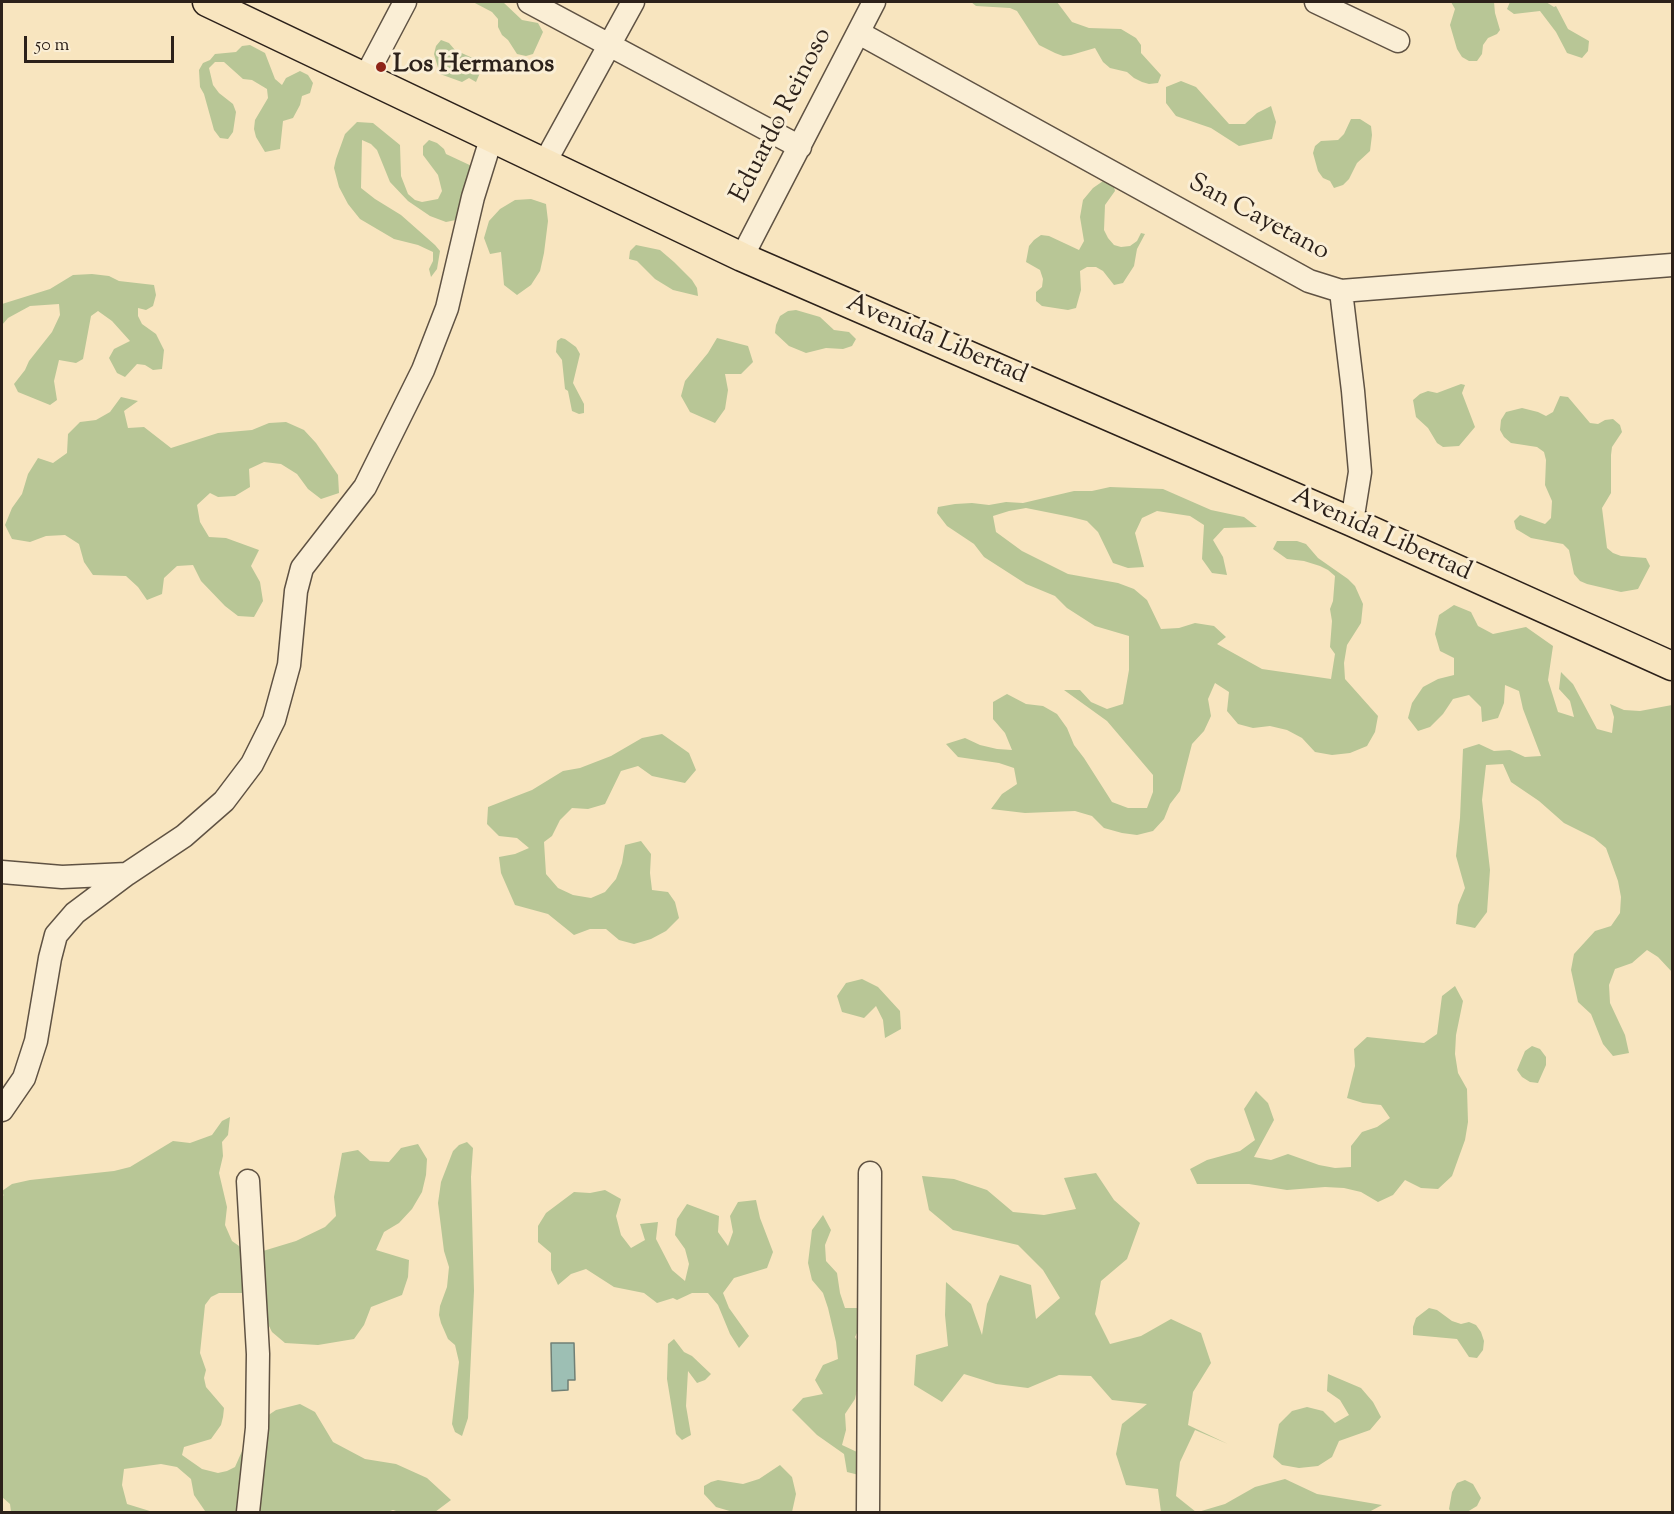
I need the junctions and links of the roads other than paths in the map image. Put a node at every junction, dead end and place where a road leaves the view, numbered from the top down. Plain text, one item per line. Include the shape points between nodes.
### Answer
1 (207, 2) edge
2 (405, 2) edge
3 (529, 2) edge
4 (633, 2) edge
5 (874, 2) edge
6 (1316, 2) edge
7 (858, 33) junction
8 (1398, 42) dead end
9 (610, 44) junction
10 (366, 76) junction
11 (492, 136) junction
12 (800, 147) junction
13 (545, 162) junction
14 (742, 257) junction
15 (1672, 265) edge
16 (1341, 291) junction
17 (1352, 522) junction
18 (1672, 666) edge
19 (2, 872) edge
20 (127, 874) junction
21 (2, 1110) edge
22 (870, 1173) dead end
23 (248, 1181) dead end
24 (248, 1512) edge
25 (868, 1512) edge

1 - 10 main road, Avenida Libertad
2 - 10 street
3 - 9 street
4 - 9 street
5 - 7 street, Eduardo Reinoso
6 - 8 street
7 - 12 street, Eduardo Reinoso
7 - 16 street, San Cayetano via 1309,281
9 - 12 street
9 - 13 street
10 - 11 main road, Avenida Libertad
11 - 13 main road, Avenida Libertad
11 - 20 street via 447,308 423,370 364,487 302,568 289,665 270,729 252,764 224,801 184,836
12 - 14 street, Eduardo Reinoso
13 - 14 main road, Avenida Libertad
14 - 17 main road, Avenida Libertad
15 - 16 street, San Cayetano
16 - 17 street via 1360,472
17 - 18 main road, Avenida Libertad
19 - 20 street via 62,877
20 - 21 street via 75,913 56,935 36,1041 24,1078
22 - 25 street
23 - 24 street via 258,1354 257,1428

